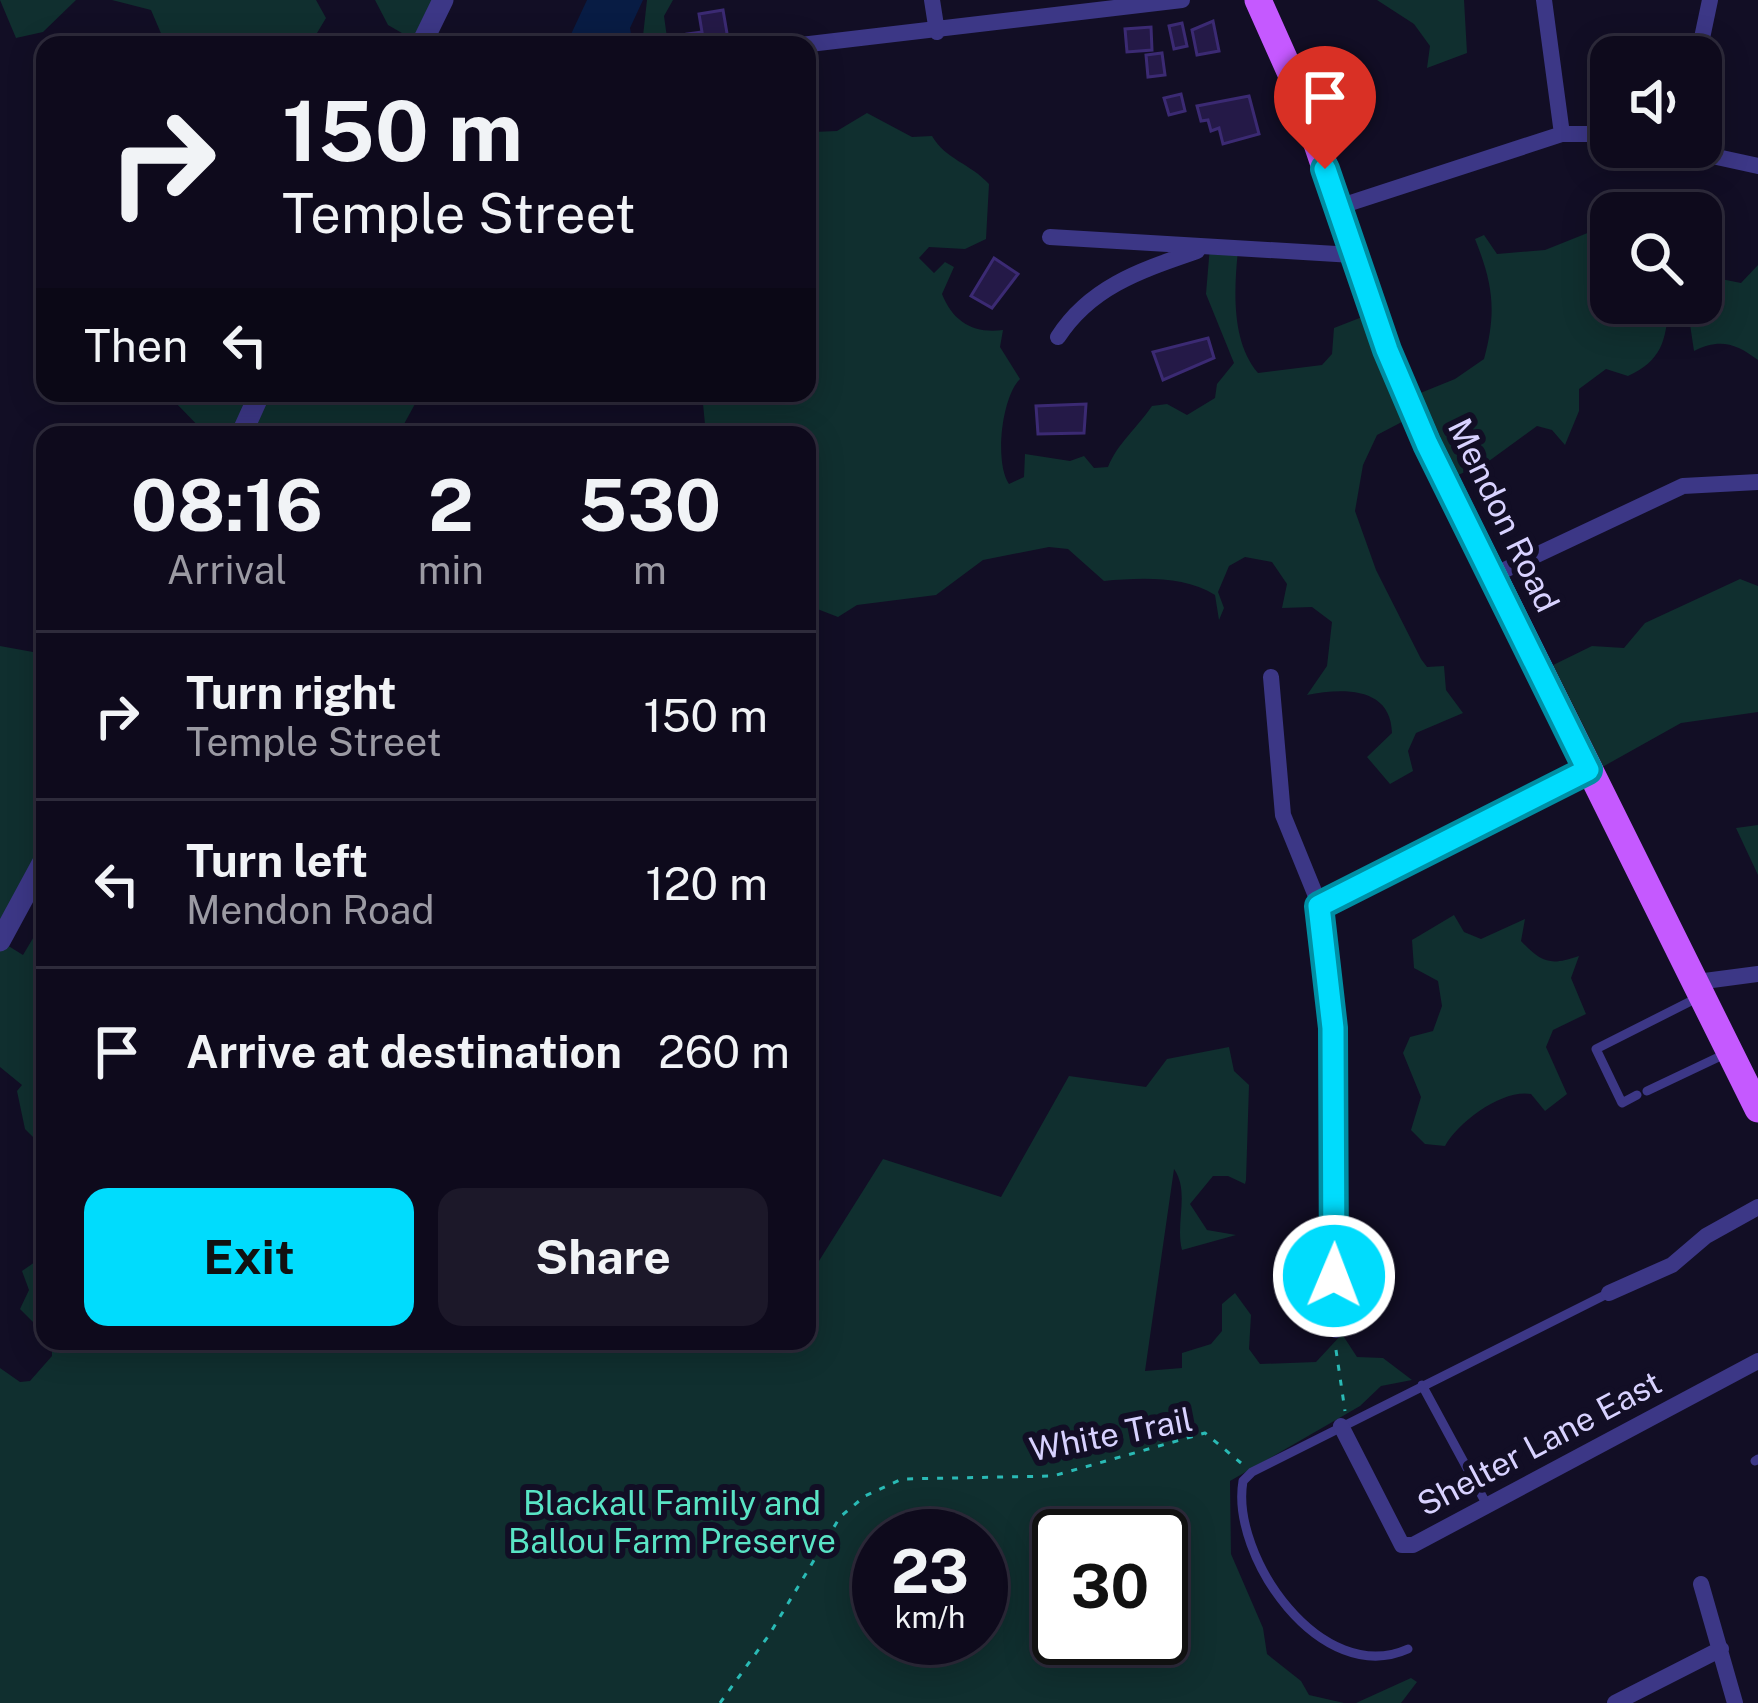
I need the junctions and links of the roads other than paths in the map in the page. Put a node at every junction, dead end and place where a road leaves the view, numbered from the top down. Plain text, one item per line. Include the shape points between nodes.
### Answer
1 (443, 0) edge
2 (932, 0) edge
3 (1182, 0) edge
4 (1258, 0) edge
5 (1544, 0) edge
6 (1710, 0) edge
7 (937, 32) junction
8 (425, 36) edge
9 (1702, 36) edge
10 (816, 44) edge
11 (1562, 134) junction
12 (1590, 134) edge
13 (1722, 158) edge
14 (1758, 166) edge
15 (1338, 207) junction
16 (1050, 237) dead end
17 (1203, 249) junction
18 (1353, 255) junction
19 (1058, 337) dead end
20 (1758, 482) edge
21 (1494, 575) junction
22 (1271, 677) dead end
23 (1588, 770) junction
24 (36, 875) edge
25 (1319, 906) junction
26 (0, 941) edge
27 (1758, 974) edge
28 (1700, 988) junction
29 (1730, 1052) junction
30 (1758, 1109) edge
31 (1758, 1208) edge
32 (1609, 1293) joint
33 (1336, 1330) road end
34 (1758, 1361) edge
35 (1422, 1384) junction
36 (1345, 1424) junction
37 (1487, 1505) junction
38 (1701, 1583) dead end
39 (1721, 1648) junction
40 (1408, 1649) dead end
41 (1615, 1703) edge
42 (1736, 1703) edge

1 - 8 street
2 - 7 street
3 - 7 street
4 - 15 main road, Mendon Road
5 - 11 street
6 - 9 street
7 - 10 street
11 - 12 street
11 - 15 street
13 - 14 street
15 - 18 main road, Mendon Road
16 - 17 street
17 - 18 street
17 - 19 street via 1099,292
18 - 21 main road, Mendon Road via 1427,444
20 - 21 street via 1683,487
21 - 23 main road, Mendon Road
22 - 25 street via 1283,815
23 - 25 street
23 - 28 main road, Mendon Road
24 - 26 street
25 - 33 street via 1333,1028
27 - 28 street
28 - 29 main road, Mendon Road
28 - 29 lane via 1596,1049 1622,1103
29 - 30 main road, Mendon Road
31 - 32 street via 1672,1264
32 - 35 lane
34 - 37 street, Shelter Lane East
35 - 36 lane
35 - 37 lane
36 - 37 street, Shelter Lane East via 1402,1545
36 - 40 lane via 1252,1472 1240,1495 1251,1544 1298,1622 1319,1641 1390,1658
38 - 39 street
39 - 41 street
39 - 42 street

